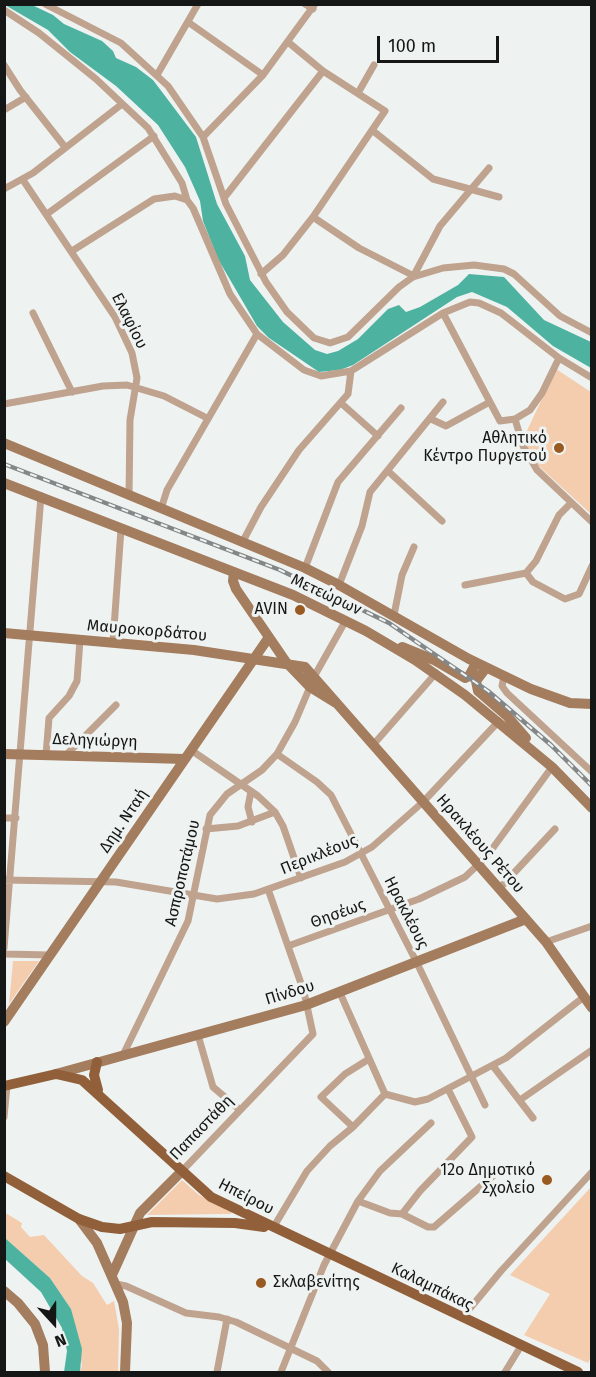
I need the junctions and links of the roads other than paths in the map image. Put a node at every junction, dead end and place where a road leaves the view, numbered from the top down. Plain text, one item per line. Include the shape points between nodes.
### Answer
1 (45, 4) edge
2 (198, 4) edge
3 (305, 4) edge
4 (314, 7) edge
5 (4, 10) edge
6 (188, 22) junction
7 (288, 42) junction
8 (4, 65) edge
9 (374, 65) dead end
10 (323, 71) junction
11 (157, 75) junction
12 (262, 75) junction
13 (358, 93) junction
14 (26, 97) junction
15 (122, 104) junction
16 (4, 110) edge
17 (372, 130) junction
18 (154, 136) junction
19 (203, 137) junction
20 (65, 147) junction
21 (489, 168) dead end
22 (23, 180) junction
23 (4, 189) edge
24 (470, 190) junction
25 (499, 197) dead end
26 (224, 198) junction
27 (187, 200) junction
28 (47, 214) junction
29 (312, 217) junction
30 (72, 251) junction
31 (261, 274) junction
32 (412, 276) junction
33 (33, 313) dead end
34 (443, 313) junction
35 (591, 333) edge
36 (257, 334) junction
37 (559, 358) junction
38 (351, 371) junction
39 (591, 378) edge
40 (134, 386) junction
41 (72, 392) junction
42 (443, 402) dead end
43 (341, 403) junction
44 (488, 403) junction
45 (4, 404) edge
46 (401, 408) dead end
47 (207, 418) junction
48 (431, 419) junction
49 (515, 419) junction
50 (378, 436) junction
51 (4, 443) edge
52 (387, 471) junction
53 (4, 483) edge
54 (41, 496) junction
55 (129, 496) junction
56 (570, 504) junction
57 (161, 509) junction
58 (442, 521) dead end
59 (591, 522) edge
60 (121, 529) junction
61 (242, 543) junction
62 (414, 547) dead end
63 (591, 566) edge
64 (305, 568) junction
65 (234, 572) junction
66 (526, 573) junction
67 (339, 585) junction
68 (465, 585) dead end
69 (394, 615) junction
70 (346, 621) junction
71 (4, 633) edge
72 (30, 634) junction
73 (269, 637) junction
74 (80, 639) junction
75 (113, 642) junction
76 (389, 645) junction
77 (255, 658) junction
78 (286, 662) junction
79 (481, 665) junction
80 (436, 673) junction
81 (315, 675) junction
82 (504, 676) junction
83 (310, 687) junction
84 (591, 704) edge
85 (116, 705) dead end
86 (339, 705) junction
87 (499, 721) junction
88 (374, 745) junction
89 (4, 754) edge
90 (21, 754) junction
91 (276, 754) junction
92 (46, 755) junction
93 (188, 755) junction
94 (65, 756) junction
95 (550, 765) junction
96 (591, 772) edge
97 (241, 784) junction
98 (251, 791) junction
99 (423, 802) junction
100 (591, 808) edge
101 (275, 812) junction
102 (4, 818) edge
103 (16, 818) junction
104 (252, 822) junction
105 (206, 829) junction
106 (555, 829) dead end
107 (361, 854) junction
108 (478, 865) junction
109 (301, 878) junction
110 (8, 879) edge
111 (101, 882) junction
112 (268, 889) junction
113 (499, 889) junction
114 (194, 896) junction
115 (390, 910) junction
116 (526, 919) junction
117 (591, 927) edge
118 (546, 942) junction
119 (288, 946) junction
120 (4, 948) edge
121 (4, 954) edge
122 (50, 955) junction
123 (417, 963) junction
124 (340, 993) junction
125 (585, 996) junction
126 (306, 1005) junction
127 (591, 1008) edge
128 (4, 1022) edge
129 (198, 1035) junction
130 (591, 1050) edge
131 (123, 1055) junction
132 (369, 1059) junction
133 (97, 1062) junction
134 (493, 1066) junction
135 (56, 1074) junction
136 (471, 1077) junction
137 (6, 1086) edge
138 (448, 1089) junction
139 (99, 1093) junction
140 (386, 1094) junction
141 (520, 1100) junction
142 (485, 1105) dead end
143 (240, 1110) junction
144 (4, 1117) edge
145 (533, 1118) dead end
146 (431, 1123) dead end
147 (353, 1127) junction
148 (502, 1168) dead end
149 (181, 1172) junction
150 (591, 1172) edge
151 (4, 1176) edge
152 (358, 1201) junction
153 (402, 1214) junction
154 (79, 1219) junction
155 (135, 1225) junction
156 (273, 1228) junction
157 (329, 1254) junction
158 (114, 1280) junction
159 (4, 1291) edge
160 (462, 1318) junction
161 (227, 1319) junction
162 (521, 1346) junction
163 (290, 1347) junction
164 (45, 1372) edge
165 (125, 1372) edge
166 (217, 1372) edge
167 (281, 1372) edge
168 (328, 1372) edge
169 (505, 1372) edge
170 (578, 1372) edge

1 - 11 street via 122,43
2 - 6 street
3 - 4 street
4 - 7 street
5 - 15 street via 39,33
6 - 11 street
6 - 12 street
7 - 10 street
7 - 12 street
8 - 14 street
9 - 13 street
10 - 13 street
10 - 26 street
11 - 19 street
12 - 19 street
13 - 17 street via 385,111
14 - 16 street
14 - 20 street
15 - 18 street
15 - 20 street
17 - 24 street via 428,176
17 - 29 street
18 - 27 street via 176,171
18 - 28 street
19 - 26 street
20 - 22 street
21 - 24 street
22 - 23 street
22 - 28 street, Ελαφίου
24 - 25 street
24 - 32 street via 440,226
26 - 31 street
27 - 30 street via 175,196 154,199
27 - 36 street via 222,279
28 - 30 street, Ελαφίου
29 - 31 street via 284,255
29 - 32 street
30 - 40 street, Ελαφίου via 122,333 136,369
31 - 32 street via 292,318 314,338 330,343 351,336
32 - 35 street via 457,265 504,268 560,316
33 - 41 street
34 - 37 street via 470,302 488,306 511,319
34 - 38 street
34 - 44 street
36 - 38 street via 311,373 333,376
36 - 47 street
37 - 39 street
37 - 49 street via 535,404
38 - 43 street via 351,386
40 - 41 street via 117,384
40 - 47 street via 165,396
40 - 55 street, Ελαφίου
41 - 45 street
42 - 48 street
43 - 50 street
43 - 61 street via 299,450
44 - 48 street via 446,426
44 - 49 street via 500,421
46 - 50 street
47 - 57 street via 167,490
48 - 52 street
49 - 56 street via 523,446 537,470
50 - 64 street via 338,482
51 - 55 street
52 - 58 street
52 - 67 street via 366,499 362,526
53 - 54 street, Μετεώρων
54 - 60 street, Μετεώρων
54 - 72 street
55 - 57 street
56 - 59 street
56 - 66 street via 559,515
57 - 61 street
60 - 65 street, Μετεώρων
60 - 75 street
61 - 64 street
62 - 69 street via 402,575
63 - 66 street via 579,594 565,600 533,582
64 - 67 street
65 - 70 street, Μετεώρων
65 - 73 street via 236,588
66 - 68 street
67 - 69 street
69 - 79 street
70 - 76 street, Μετεώρων
70 - 81 street, Ασπροποτάμου
71 - 72 street, Μαυροκορδάτου
72 - 74 street, Μαυροκορδάτου
72 - 90 street
73 - 77 street, Δημ. Νταή
73 - 78 street
74 - 75 street, Μαυροκορδάτου
74 - 92 street via 77,681 64,704 49,718
75 - 77 street, Μαυροκορδάτου
76 - 79 street via 425,656 465,678
76 - 80 street, Μετεώρων
77 - 78 street, Μαυροκορδάτου
77 - 93 street, Δημ. Νταή
78 - 81 street, Μαυροκορδάτου via 305,667
78 - 83 street
79 - 82 street
79 - 95 street via 476,681 478,691 507,716
80 - 87 street, Μετεώρων
80 - 88 street
81 - 83 street, Ασπροποτάμου
81 - 86 street, Μαυροκορδάτου
82 - 84 street via 570,704
82 - 96 street via 503,689
83 - 86 street
83 - 91 street, Ασπροποτάμου
85 - 94 street
86 - 88 street, Ηρακλέους Ρέτου
87 - 95 street, Μετεώρων
87 - 99 street, Περικλέους
88 - 99 street, Ηρακλέους Ρέτου
89 - 90 street, Δεληγιώργη
90 - 92 street, Δεληγιώργη
90 - 103 street
91 - 97 street, Ασπροποτάμου via 262,770
91 - 107 street, Ηρακλέους via 328,791
92 - 94 street, Δεληγιώργη
93 - 94 street, Δεληγιώργη
93 - 97 street
93 - 111 street, Δημ. Νταή
95 - 100 street, Μετεώρων
95 - 108 street, Θησέως
97 - 98 street
97 - 105 street, Ασπροποτάμου via 218,804
98 - 101 street
98 - 104 street via 248,807
99 - 107 street, Περικλέους
99 - 108 street, Ηρακλέους Ρέτου
101 - 104 street
101 - 109 street
102 - 103 street
103 - 110 street
104 - 105 street
105 - 114 street, Ασπροποτάμου
106 - 113 street
107 - 109 street, Περικλέους
107 - 115 street, Ηρακλέους
108 - 113 street, Ηρακλέους Ρέτου
108 - 115 street, Θησέως via 458,882
109 - 112 street, Περικλέους
110 - 111 street, Περικλέους
110 - 120 street
111 - 114 street, Περικλέους
111 - 122 street, Δημ. Νταή
112 - 114 street, Περικλέους via 233,898
112 - 119 street
113 - 116 street, Ηρακλέους Ρέτου
114 - 131 street, Ασπροποτάμου via 182,935
115 - 119 street, Θησέως
115 - 123 street, Ηρακλέους
116 - 118 street, Ηρακλέους Ρέτου
116 - 123 street, Πίνδου
117 - 118 street
118 - 125 street, Ηρακλέους Ρέτου
119 - 126 street
121 - 122 street
122 - 128 street, Δημ. Νταή
123 - 124 street, Πίνδου
123 - 136 street, Ηρακλέους
124 - 126 street, Πίνδου
124 - 132 street
125 - 127 street, Ηρακλέους Ρέτου
125 - 134 street
126 - 129 street, Πίνδου
126 - 143 street, Παπαστάθη via 313,1034
129 - 131 street, Πίνδου
129 - 143 street via 212,1084
130 - 141 street
131 - 133 street, Πίνδου
132 - 140 street
132 - 147 street via 345,1074 321,1097
133 - 135 street, Πίνδου
133 - 139 main road via 94,1075
134 - 136 street
134 - 141 street
135 - 137 main road, Ηπείρου
135 - 139 main road, Ηπείρου via 82,1080
136 - 138 street
136 - 142 street, Ηρακλέους
137 - 144 street
138 - 140 street via 420,1102
138 - 153 street via 472,1137
139 - 149 main road, Ηπείρου
140 - 147 street
141 - 145 street
143 - 149 street, Παπαστάθη
146 - 152 street via 380,1171
147 - 156 street via 307,1171
148 - 153 street via 434,1227
149 - 155 street, Παπαστάθη via 140,1212
149 - 156 main road, Ηπείρου via 211,1197
150 - 160 street
151 - 154 main road, Ηπείρου
152 - 153 street
152 - 157 street
154 - 155 main road, Ηπείρου via 112,1229
154 - 158 street via 97,1243
155 - 156 main road, Ηπείρου via 235,1223
155 - 158 street, Παπαστάθη via 117,1258
156 - 157 main road, Καλαμπάκας
157 - 160 main road, Καλαμπάκας
157 - 163 street
158 - 161 street via 186,1313
158 - 165 street via 127,1323
159 - 164 street via 25,1310 39,1332
160 - 162 main road, Καλαμπάκας
161 - 163 street
161 - 166 street
162 - 169 street
162 - 170 main road, Καλαμπάκας
163 - 167 street
163 - 168 street via 317,1361

